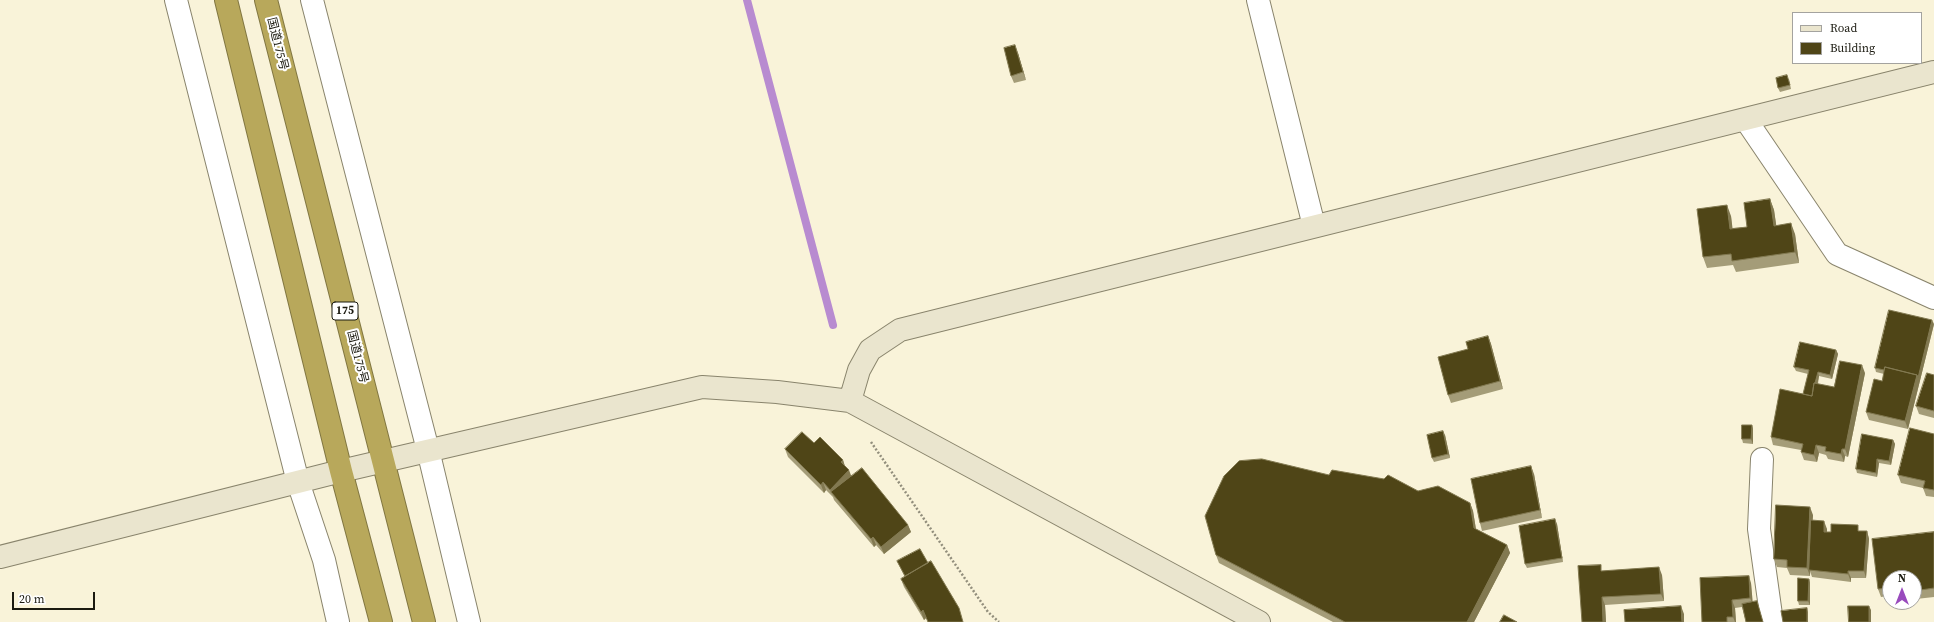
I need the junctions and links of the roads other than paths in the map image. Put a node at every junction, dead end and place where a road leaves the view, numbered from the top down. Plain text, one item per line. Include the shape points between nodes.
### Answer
1 (176, 0) edge
2 (226, 0) edge
3 (266, 0) edge
4 (312, 0) edge
5 (1258, 0) edge
6 (1934, 72) edge
7 (1746, 120) junction
8 (1314, 226) junction
9 (1934, 298) edge
10 (850, 401) junction
11 (428, 450) junction
12 (1762, 459) dead end
13 (384, 461) junction
14 (341, 471) junction
15 (298, 482) junction
16 (0, 557) edge
17 (338, 622) edge
18 (381, 622) edge
19 (424, 622) edge
20 (469, 622) edge
21 (1259, 622) edge
22 (1772, 622) edge

1 - 15 street
2 - 14 highway
3 - 13 highway, 国道175号 / 175
4 - 11 street
5 - 8 street
6 - 7 street
7 - 8 street
7 - 9 street via 1837,254
8 - 10 street via 900,330 870,350 859,370
10 - 11 street via 777,392 702,387
10 - 21 street
11 - 13 street
11 - 20 street
12 - 22 street via 1759,529
13 - 14 street
13 - 19 highway, 国道175号 / 175
14 - 15 street
14 - 18 highway
15 - 16 street
15 - 17 street via 324,560

